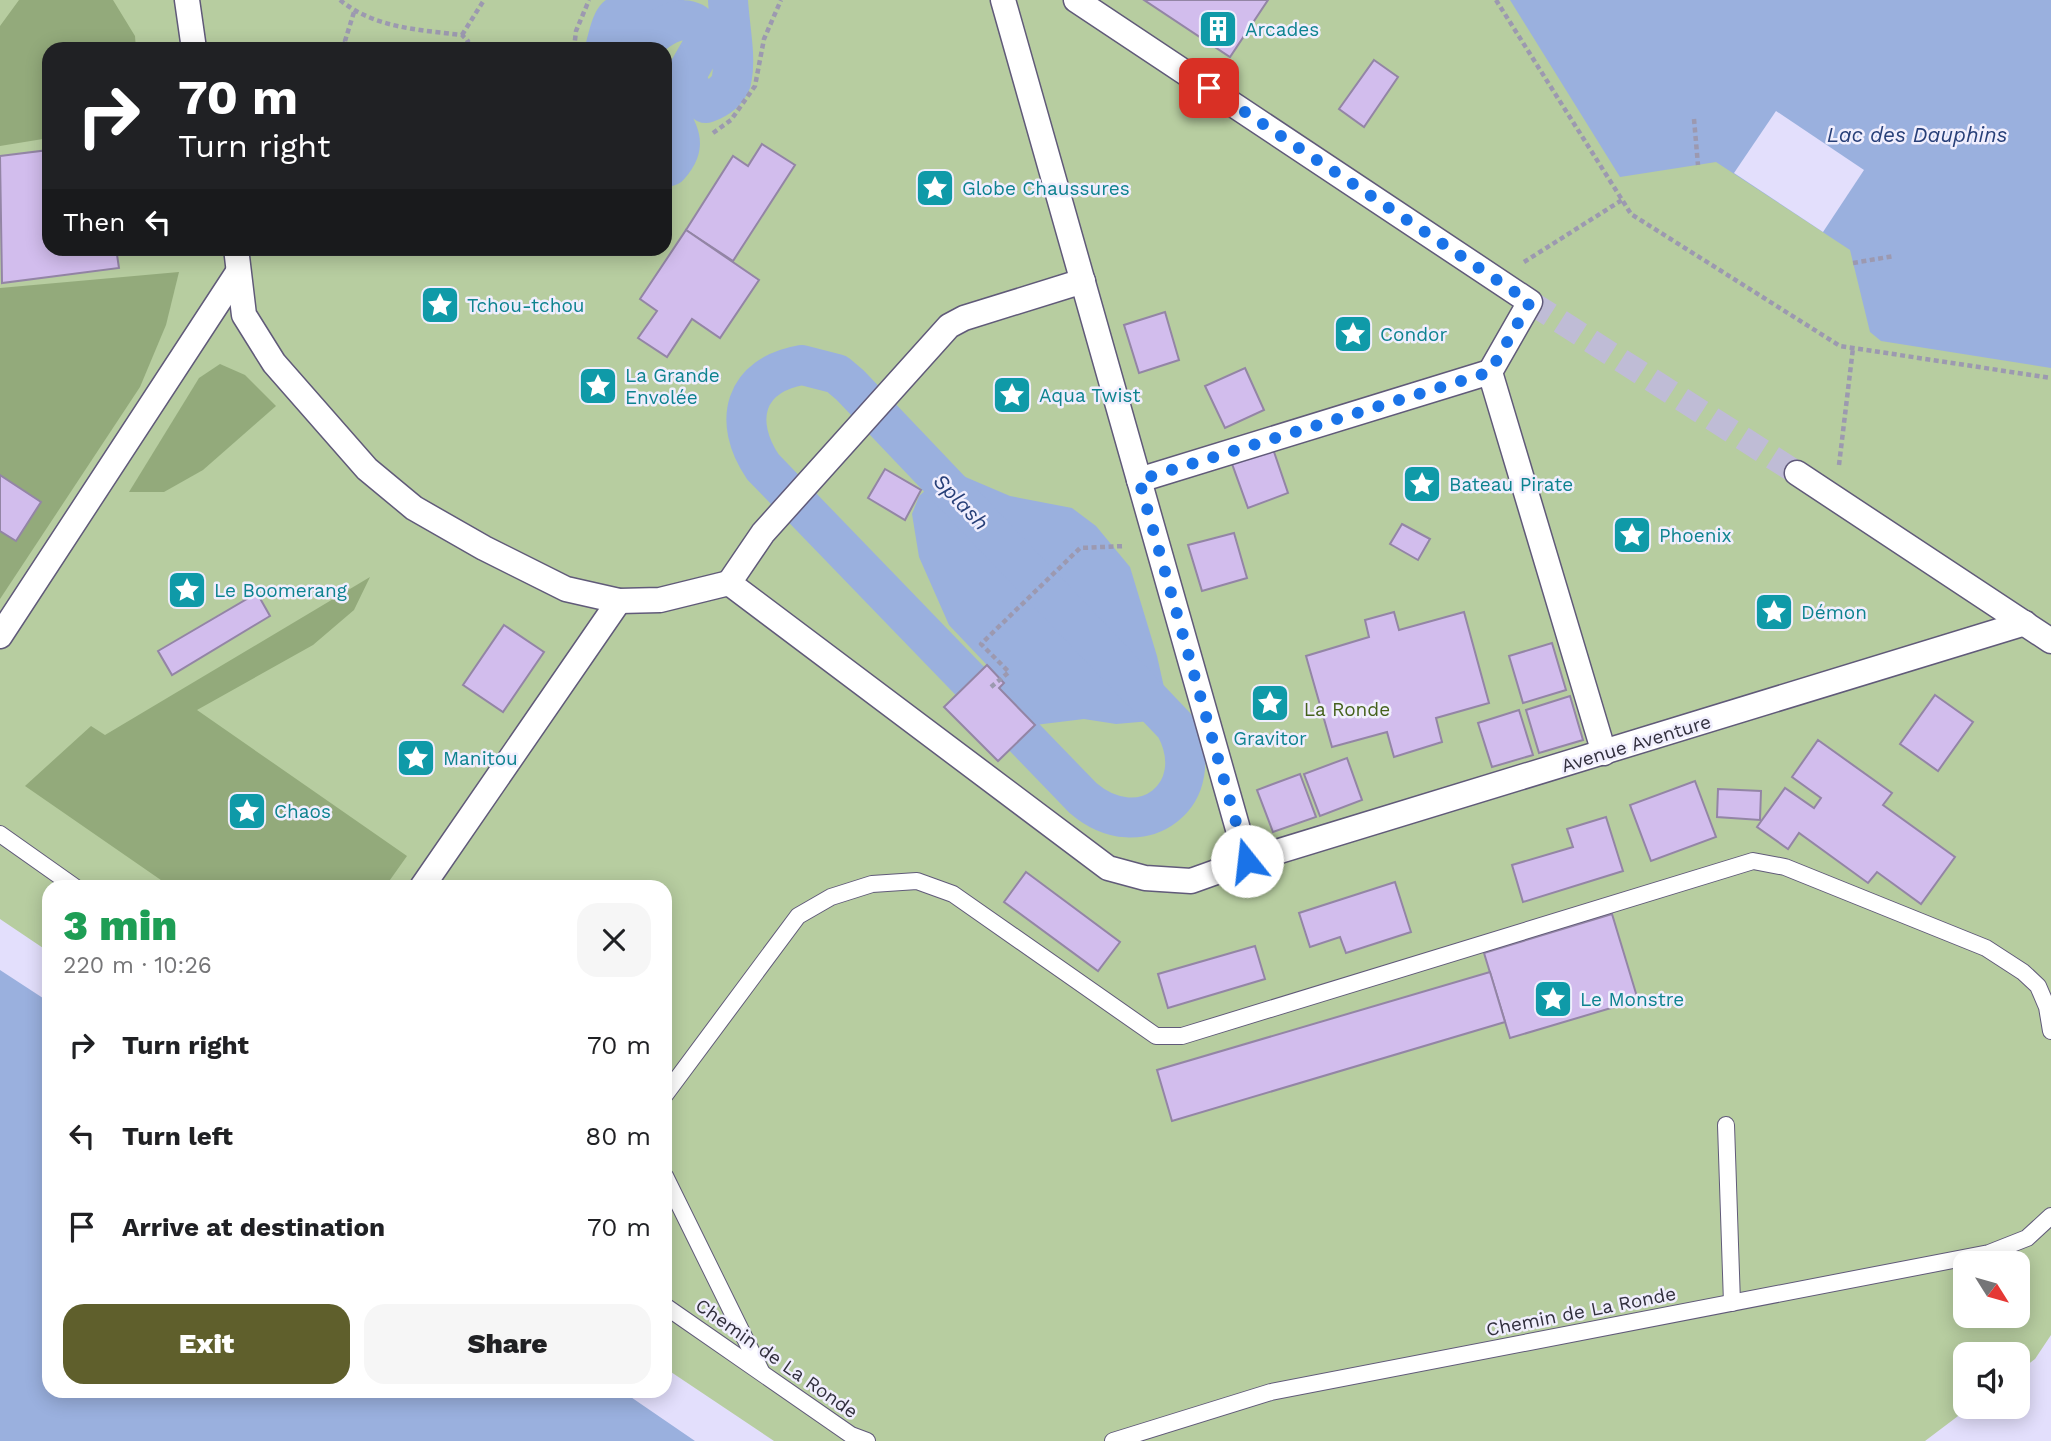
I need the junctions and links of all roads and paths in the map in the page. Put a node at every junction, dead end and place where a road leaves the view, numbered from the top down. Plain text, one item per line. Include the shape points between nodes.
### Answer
1 (186, 0) edge
2 (340, 0) edge
3 (484, 0) edge
4 (589, 0) edge
5 (781, 0) edge
6 (1003, 0) edge
7 (1076, 0) edge
8 (1496, 0) edge
9 (354, 12) junction
10 (462, 34) junction
11 (193, 42) edge
12 (346, 42) edge
13 (468, 42) edge
14 (575, 42) edge
15 (1694, 119) dead end
16 (713, 133) dead end
17 (1698, 165) dead end
18 (1622, 200) junction
19 (1894, 256) dead end
20 (237, 260) edge
21 (1853, 263) dead end
22 (1497, 280) junction
23 (1083, 281) junction
24 (1853, 348) junction
25 (1490, 372) junction
26 (2051, 378) edge
27 (1797, 472) tunnel mouth
28 (1139, 480) junction
29 (1836, 498) junction
30 (1157, 544) junction
31 (729, 583) junction
32 (619, 601) junction
33 (2025, 623) junction
34 (0, 636) edge
35 (2051, 641) edge
36 (991, 687) dead end
37 (1604, 753) junction
38 (0, 834) edge
39 (1247, 861) junction
40 (65, 880) edge
41 (427, 880) edge
42 (2051, 1031) edge
43 (672, 1086) edge
44 (1726, 1125) dead end
45 (672, 1190) edge
46 (2051, 1216) edge
47 (1732, 1303) junction
48 (672, 1311) edge
49 (762, 1374) junction
50 (867, 1441) edge
51 (1113, 1441) edge

1 - 11 street
2 - 9 path
3 - 10 path
4 - 14 path
5 - 16 path via 764,39 755,86 732,120
6 - 23 street
7 - 22 street
8 - 18 path
9 - 10 path via 378,22
9 - 12 path
10 - 13 path
15 - 17 path
18 - 22 path
18 - 24 path via 1631,214 1839,346
19 - 21 path
20 - 32 street via 244,314 274,363 367,469 414,508 484,548 566,589
20 - 34 street
22 - 25 street via 1530,302
23 - 28 street
23 - 31 street via 949,326 763,533
24 - 26 path
24 - 29 path
25 - 28 street
25 - 37 street
27 - 29 street
28 - 30 street
29 - 33 street
30 - 36 path via 1080,548 981,644 1009,672
30 - 39 street
31 - 32 street via 660,600
31 - 39 street, Avenue Aventure via 1108,868 1145,878 1191,881
32 - 41 street
33 - 35 street
33 - 37 street, Avenue Aventure
37 - 39 street, Avenue Aventure
38 - 40 lane
42 - 43 lane via 2038,986 1986,948 1786,867 1754,861 1182,1037 1156,1036 953,894 917,881 872,884 831,897 798,916
44 - 47 lane
45 - 49 lane
46 - 47 lane, Chemin de La Ronde via 2027,1238 1989,1253
47 - 51 lane, Chemin de La Ronde via 1271,1392
48 - 49 lane, Chemin de La Ronde
49 - 50 lane, Chemin de La Ronde via 851,1435

